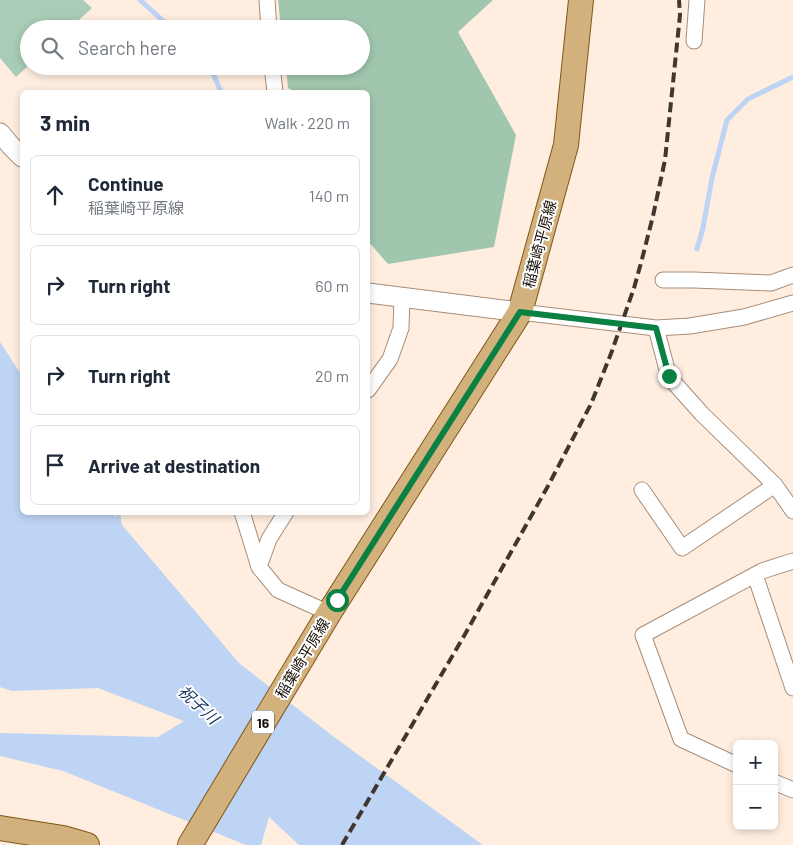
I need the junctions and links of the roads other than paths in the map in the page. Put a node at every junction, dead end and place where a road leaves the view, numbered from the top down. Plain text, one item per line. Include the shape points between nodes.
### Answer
1 (266, 0) edge
2 (581, 0) edge
3 (697, 0) edge
4 (268, 20) edge
5 (694, 41) dead end
6 (273, 75) edge
7 (275, 90) edge
8 (0, 133) edge
9 (20, 155) edge
10 (793, 275) edge
11 (663, 280) dead end
12 (370, 293) edge
13 (402, 297) junction
14 (793, 303) edge
15 (520, 312) junction
16 (656, 328) junction
17 (370, 387) edge
18 (775, 485) junction
19 (642, 490) dead end
20 (793, 511) edge
21 (243, 515) edge
22 (284, 515) edge
23 (793, 561) edge
24 (259, 567) junction
25 (755, 575) junction
26 (333, 606) junction
27 (793, 688) edge
28 (733, 763) edge
29 (778, 784) edge
30 (793, 790) edge
31 (0, 828) edge
32 (87, 845) edge
33 (190, 845) edge

1 - 4 street
2 - 15 main road, 稲葉崎平原線 / 16 via 566,145
3 - 5 street
6 - 7 street
8 - 9 street
10 - 11 street via 771,283
12 - 13 street
13 - 15 street
13 - 17 street via 401,328 390,359
14 - 16 street via 744,317
15 - 16 street
15 - 26 main road, 稲葉崎平原線 / 16
16 - 18 street via 669,376 702,414
18 - 19 street via 682,548
18 - 20 street
21 - 24 street
22 - 24 street via 269,539
23 - 25 street
24 - 26 street via 278,590
25 - 27 street
25 - 28 street via 643,635 681,740
26 - 33 main road, 稲葉崎平原線 / 16
29 - 30 street
31 - 32 main road

